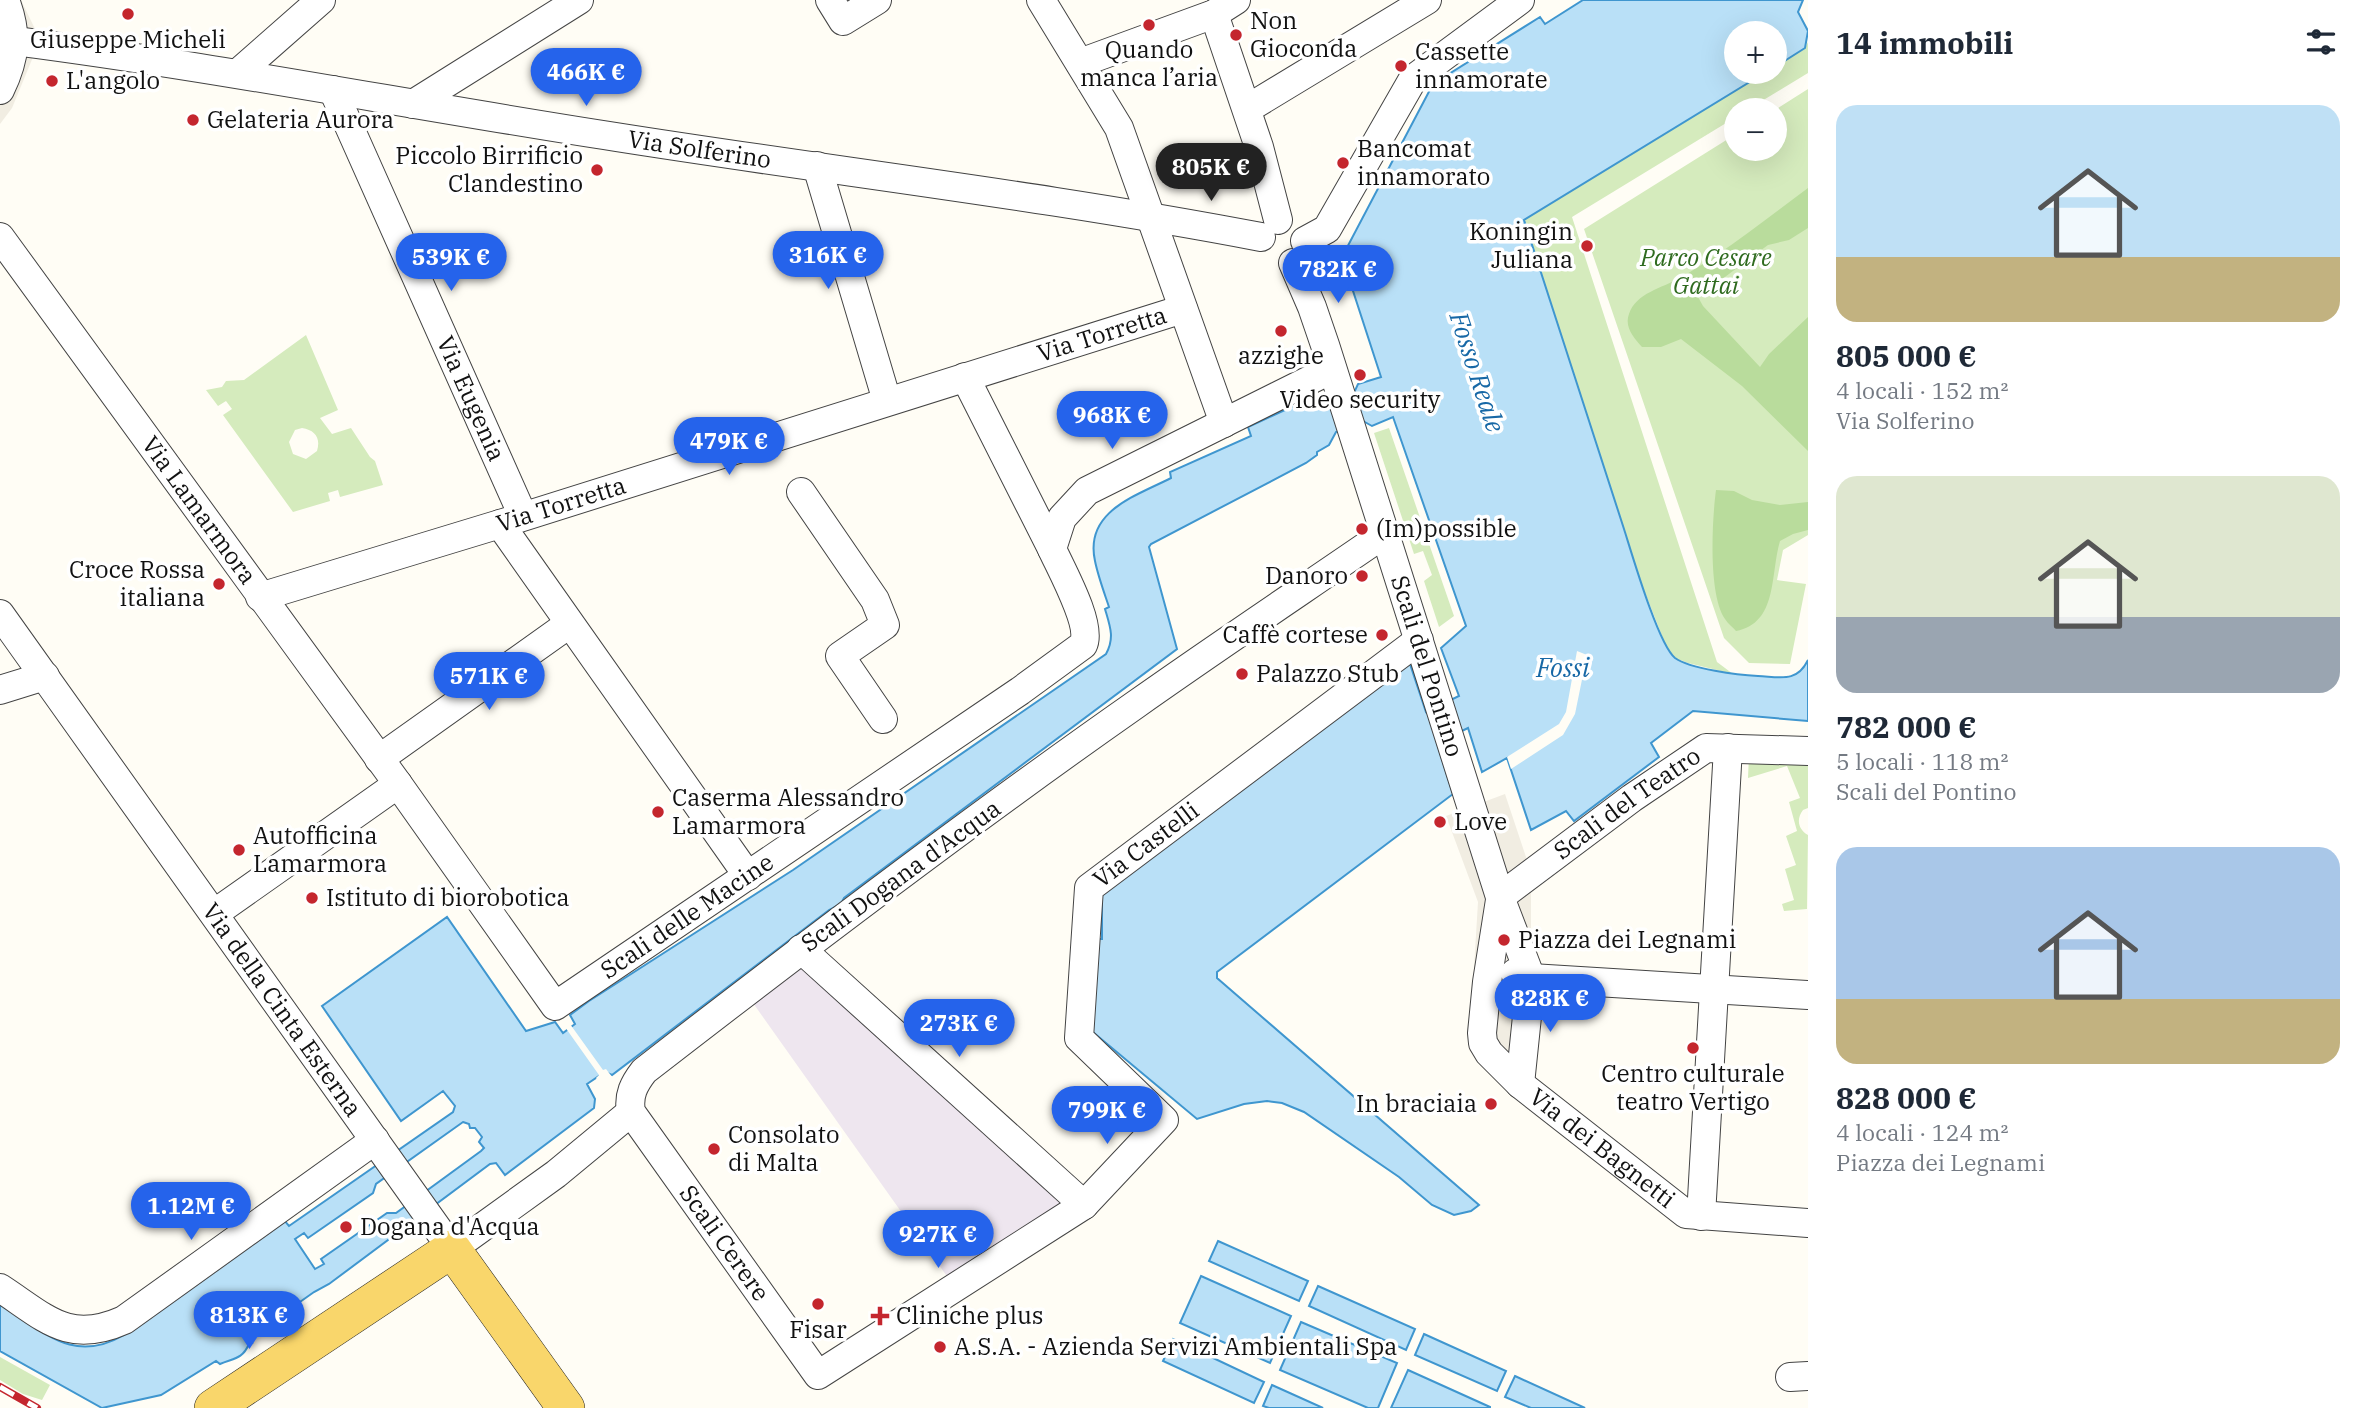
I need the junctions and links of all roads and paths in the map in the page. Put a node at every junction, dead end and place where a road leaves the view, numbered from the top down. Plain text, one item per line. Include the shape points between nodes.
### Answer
1 (5, 0) edge
2 (321, 0) edge
3 (579, 0) edge
4 (830, 0) edge
5 (877, 0) edge
6 (1041, 0) edge
7 (1427, 0) edge
8 (1505, 4) edge
9 (1225, 7) edge
10 (15, 41) junction
11 (1080, 62) junction
12 (238, 73) junction
13 (0, 90) edge
14 (333, 90) junction
15 (413, 104) junction
16 (1247, 109) junction
17 (817, 166) junction
18 (1152, 218) junction
19 (1270, 229) junction
20 (0, 237) edge
21 (1299, 252) junction
22 (1183, 309) junction
23 (1332, 369) junction
24 (965, 377) junction
25 (887, 401) junction
26 (1224, 423) junction
27 (801, 492) dead end
28 (511, 520) junction
29 (1384, 534) junction
30 (1052, 549) junction
31 (260, 597) junction
32 (0, 614) edge
33 (569, 624) junction
34 (1420, 645) junction
35 (45, 676) junction
36 (0, 690) edge
37 (883, 719) dead end
38 (1728, 748) junction
39 (1808, 751) edge
40 (379, 759) junction
41 (398, 784) junction
42 (748, 876) junction
43 (1500, 897) junction
44 (215, 913) junction
45 (801, 949) junction
46 (1490, 965) junction
47 (1531, 978) junction
48 (1716, 989) junction
49 (1808, 995) edge
50 (555, 1006) joint
51 (1520, 1084) junction
52 (631, 1112) junction
53 (375, 1140) junction
54 (1084, 1205) junction
55 (1702, 1216) junction
56 (1808, 1223) edge
57 (442, 1235) junction
58 (0, 1288) edge
59 (225, 1401) edge
60 (566, 1408) edge

1 - 10 street
2 - 12 street
3 - 15 street
4 - 5 street via 843,21
6 - 11 street
7 - 16 street
8 - 21 street via 1413,79 1327,229
9 - 11 street
9 - 16 street
10 - 12 street, Via Solferino
10 - 13 street
11 - 18 street via 1119,128
12 - 14 street, Via Solferino
14 - 15 street, Via Solferino
14 - 28 street, Via Eugenia
15 - 17 street, Via Solferino
16 - 19 street via 1259,146
17 - 18 street, Via Solferino
17 - 25 street
18 - 19 street, Via Solferino
18 - 22 street
19 - 21 street via 1287,220 1296,225
19 - 21 street via 1262,251 1268,261 1278,266
20 - 31 street, Via Lamarmora
21 - 23 street, Scali del Pontino
22 - 24 street, Via Torretta
22 - 26 street
23 - 26 street
23 - 29 street, Scali del Pontino
24 - 25 street, Via Torretta
24 - 30 street
25 - 28 street, Via Torretta
26 - 30 street via 1087,492 1062,518
27 - 37 street via 875,600 885,625 836,663
28 - 31 street, Via Torretta
28 - 33 street, Via Eugenia
29 - 34 street, Scali del Pontino
29 - 45 street, Scali Dogana d'Acqua via 1144,699
30 - 42 street, Scali delle Macine via 1075,600 1086,631 1085,642
31 - 40 street, Via Lamarmora
32 - 35 street, Via della Cinta Esterna
33 - 40 street
33 - 42 street, Via Eugenia
34 - 43 street, Scali del Pontino
34 - 54 street, Via Castelli via 1089,888 1079,1038 1164,1120
35 - 36 street
35 - 44 street, Via della Cinta Esterna
38 - 39 street, Scali del Teatro
38 - 43 street, Scali del Teatro via 1706,748
38 - 48 street
40 - 41 street, Via Lamarmora
41 - 44 street
41 - 50 street, Via Lamarmora
42 - 50 street, Scali delle Macine
43 - 46 street
43 - 47 street
44 - 53 street, Via della Cinta Esterna
45 - 52 street, Scali Dogana d'Acqua via 644,1071 632,1091
45 - 54 street
46 - 47 street
46 - 51 street via 1483,1043
47 - 48 street
47 - 51 street
48 - 49 street
48 - 55 street
51 - 55 street, Via dei Bagnetti via 1686,1214
52 - 54 street, Scali Cerere via 818,1375
52 - 57 street via 556,1174
53 - 57 street, Via della Cinta Esterna
53 - 58 street via 108,1327 80,1331 59,1326
55 - 56 street, Via dei Bagnetti
57 - 59 main road
57 - 60 main road, Via della Cinta Esterna

